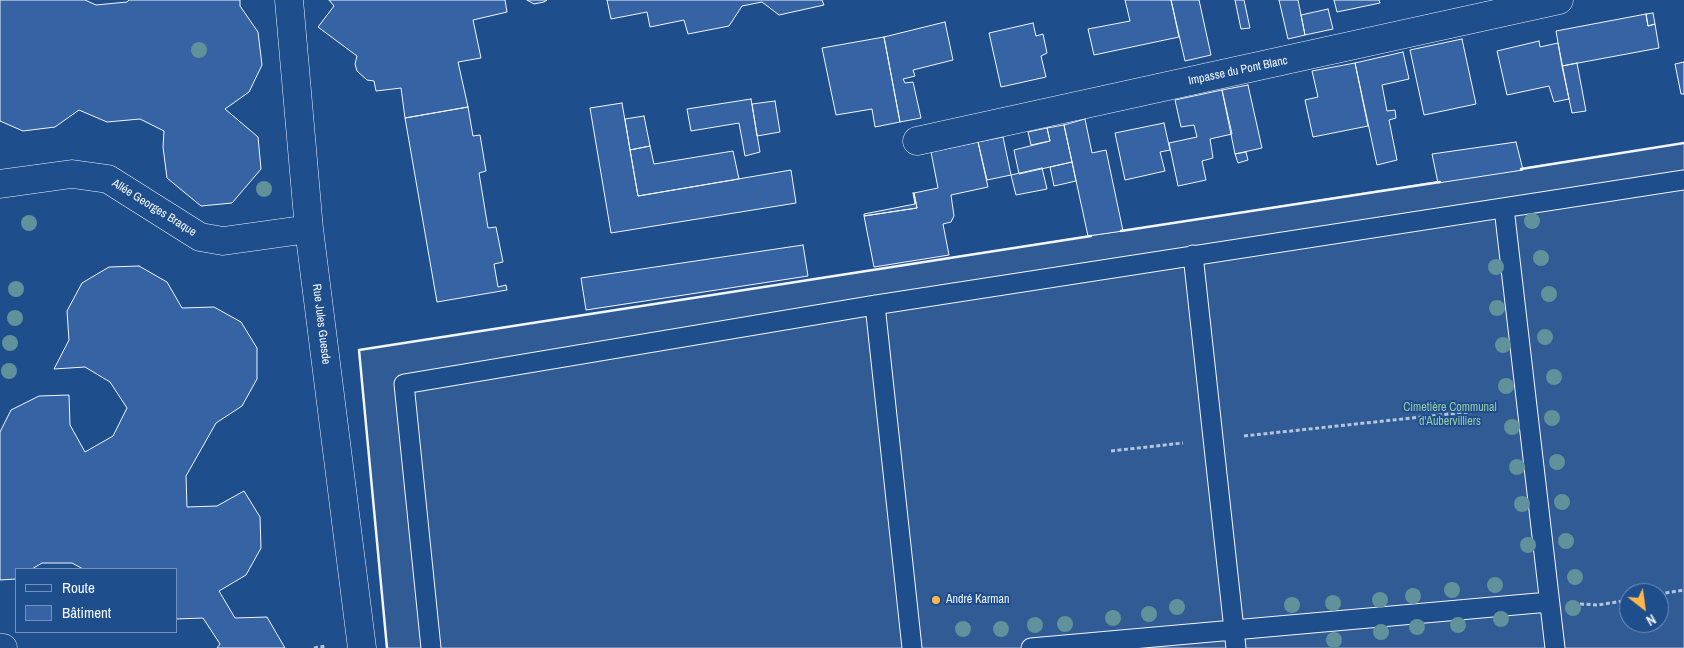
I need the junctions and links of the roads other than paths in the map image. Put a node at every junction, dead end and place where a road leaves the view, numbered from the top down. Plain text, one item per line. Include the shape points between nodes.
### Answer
1 (289, 0) edge
2 (1559, 0) edge
3 (917, 141) dead end
4 (1684, 180) edge
5 (0, 184) edge
6 (1504, 208) junction
7 (309, 229) junction
8 (1193, 255) junction
9 (875, 305) junction
10 (1549, 602) junction
11 (1235, 639) edge
12 (362, 648) edge
13 (431, 648) edge
14 (912, 648) edge
15 (1031, 648) edge
16 (1555, 648) edge

1 - 7 street, Rue Jules Guesde
2 - 3 street, Impasse du Pont Blanc
4 - 6 lane
5 - 7 street, Allée Georges Braque via 72,174 108,178 200,237 223,241
6 - 8 lane
6 - 10 lane
7 - 12 street, Rue Jules Guesde
8 - 9 lane
8 - 11 lane
9 - 13 lane via 404,384
9 - 14 lane
10 - 11 lane
10 - 16 lane
11 - 15 lane

